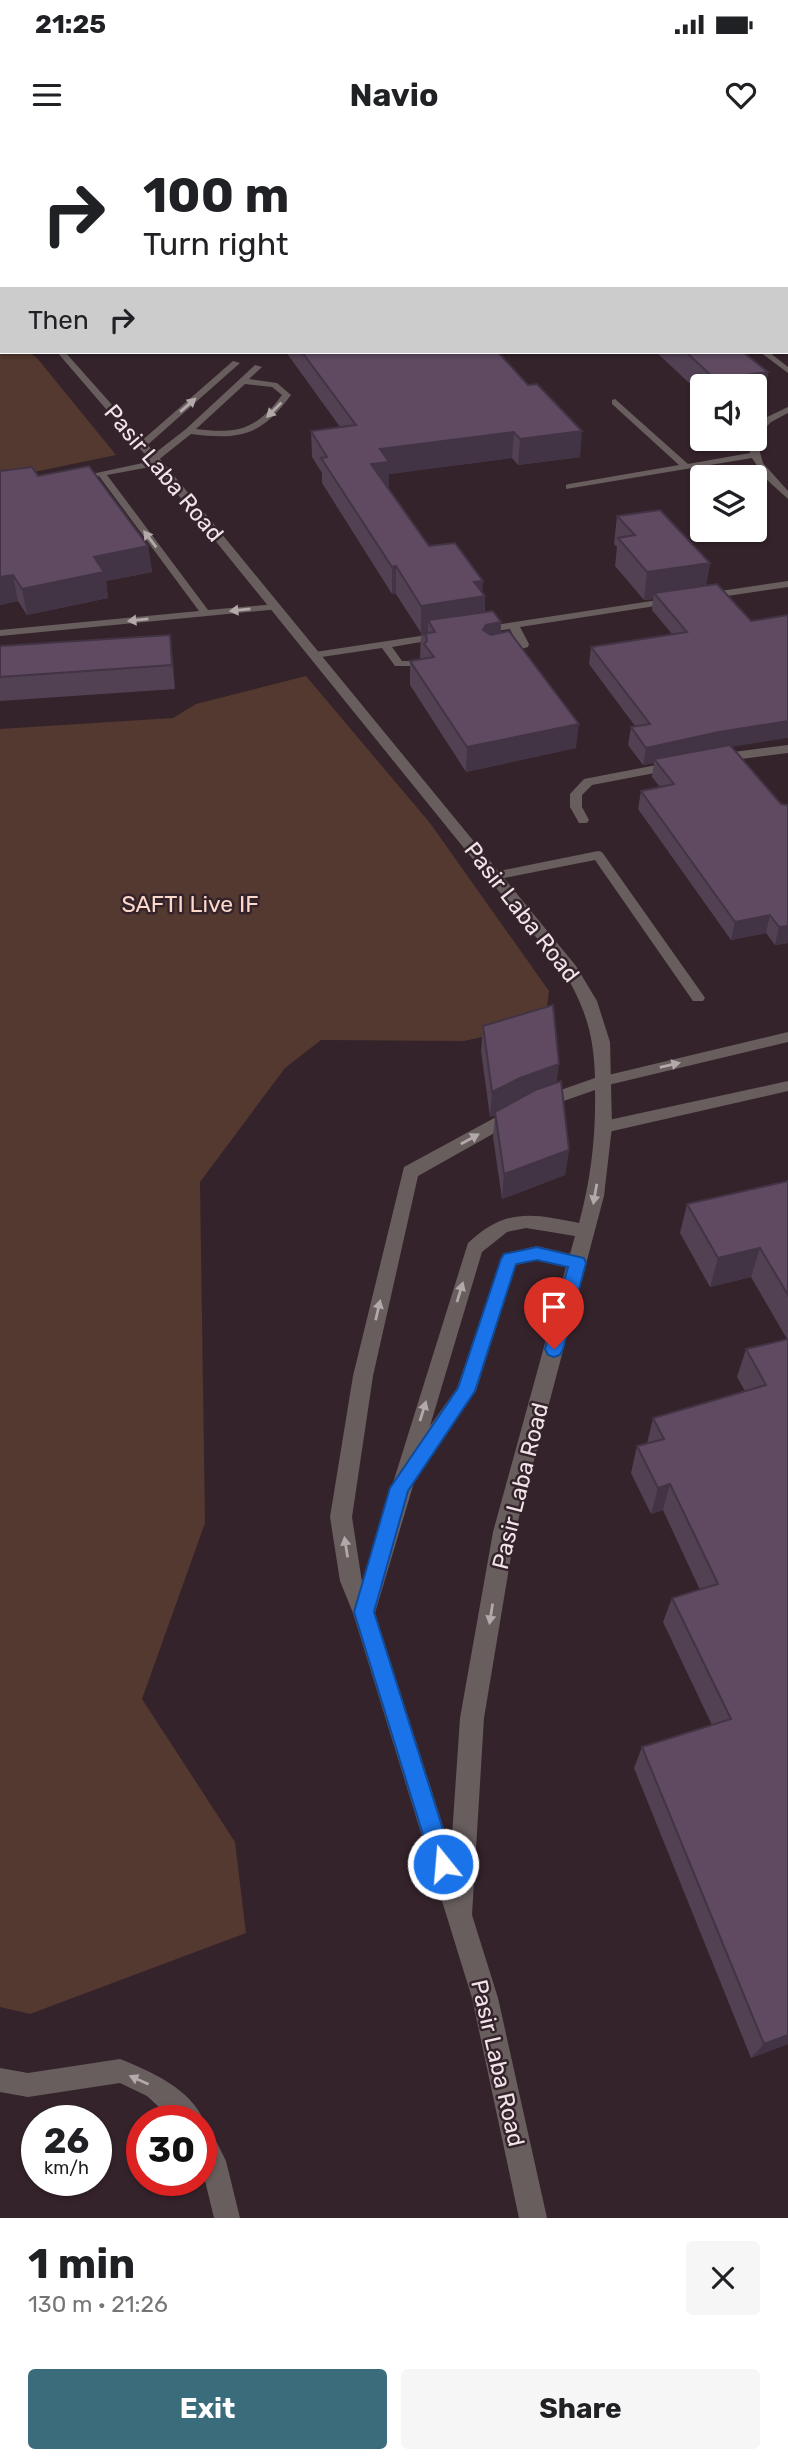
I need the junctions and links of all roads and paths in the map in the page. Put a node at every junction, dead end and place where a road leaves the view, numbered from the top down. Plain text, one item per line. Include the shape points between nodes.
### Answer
1 (63, 354) edge
2 (767, 354) edge
3 (236, 363) dead end
4 (258, 367) dead end
5 (788, 371) edge
6 (243, 380) junction
7 (615, 401) dead end
8 (788, 410) edge
9 (767, 421) edge
10 (189, 431) junction
11 (141, 446) junction
12 (753, 451) edge
13 (753, 455) junction
14 (155, 461) junction
15 (686, 467) junction
16 (101, 473) junction
17 (75, 478) edge
18 (569, 487) dead end
19 (788, 496) edge
20 (788, 584) edge
21 (698, 597) edge
22 (685, 599) edge
23 (275, 607) junction
24 (206, 614) junction
25 (513, 625) junction
26 (474, 631) edge
27 (0, 634) edge
28 (449, 635) edge
29 (384, 645) junction
30 (489, 653) edge
31 (315, 655) junction
32 (420, 663) edge
33 (788, 749) edge
34 (735, 755) junction
35 (709, 760) edge
36 (682, 765) edge
37 (744, 765) edge
38 (583, 820) dead end
39 (494, 876) junction
40 (698, 998) dead end
41 (788, 1037) edge
42 (604, 1081) junction
43 (788, 1086) edge
44 (604, 1127) junction
45 (586, 1231) junction
46 (578, 1263) junction
47 (399, 1488) junction
48 (364, 1612) junction
49 (459, 1915) junction
50 (0, 2080) edge
51 (175, 2105) edge
52 (217, 2177) edge
53 (227, 2218) edge
54 (533, 2218) edge

1 - 11 street, Pasir Laba Road
2 - 5 lane
11 -> 3 lane
4 - 6 lane
6 - 10 lane
6 -> 10 lane via 274,385 287,395 243,434
7 - 15 lane
8 - 9 lane
10 - 14 lane
11 - 14 street, Pasir Laba Road
12 - 13 lane
13 - 15 lane
13 - 19 lane
14 - 16 lane
14 - 23 street, Pasir Laba Road
15 - 18 lane
16 - 17 lane
24 -> 16 lane
20 - 21 lane
22 - 25 lane
23 -> 24 lane
23 - 31 street, Pasir Laba Road
24 -> 27 lane
25 - 26 lane
25 - 30 lane via 523,647
28 - 29 lane
29 - 31 lane
29 - 32 lane via 398,664
31 - 39 street, Pasir Laba Road
33 - 34 lane
34 - 35 lane
34 - 37 lane
36 - 38 lane via 588,782 576,794
39 - 40 lane via 598,855
39 - 42 street, Pasir Laba Road via 571,970 589,1001 602,1042
42 -> 41 lane
42 - 44 street, Pasir Laba Road
48 -> 42 street via 351,1581 341,1517 363,1376 410,1171 525,1109
43 - 44 lane
44 -> 45 street, Pasir Laba Road
45 - 46 street, Pasir Laba Road
47 -> 45 street via 474,1248 490,1230 521,1219
46 - 47 street via 537,1253 509,1259 466,1391
46 -> 49 street, Pasir Laba Road via 504,1532 472,1718
47 - 48 street
48 - 49 street
49 - 54 street, Pasir Laba Road via 485,1998
51 -> 50 lane via 156,2087 120,2071 28,2085
52 - 53 lane

